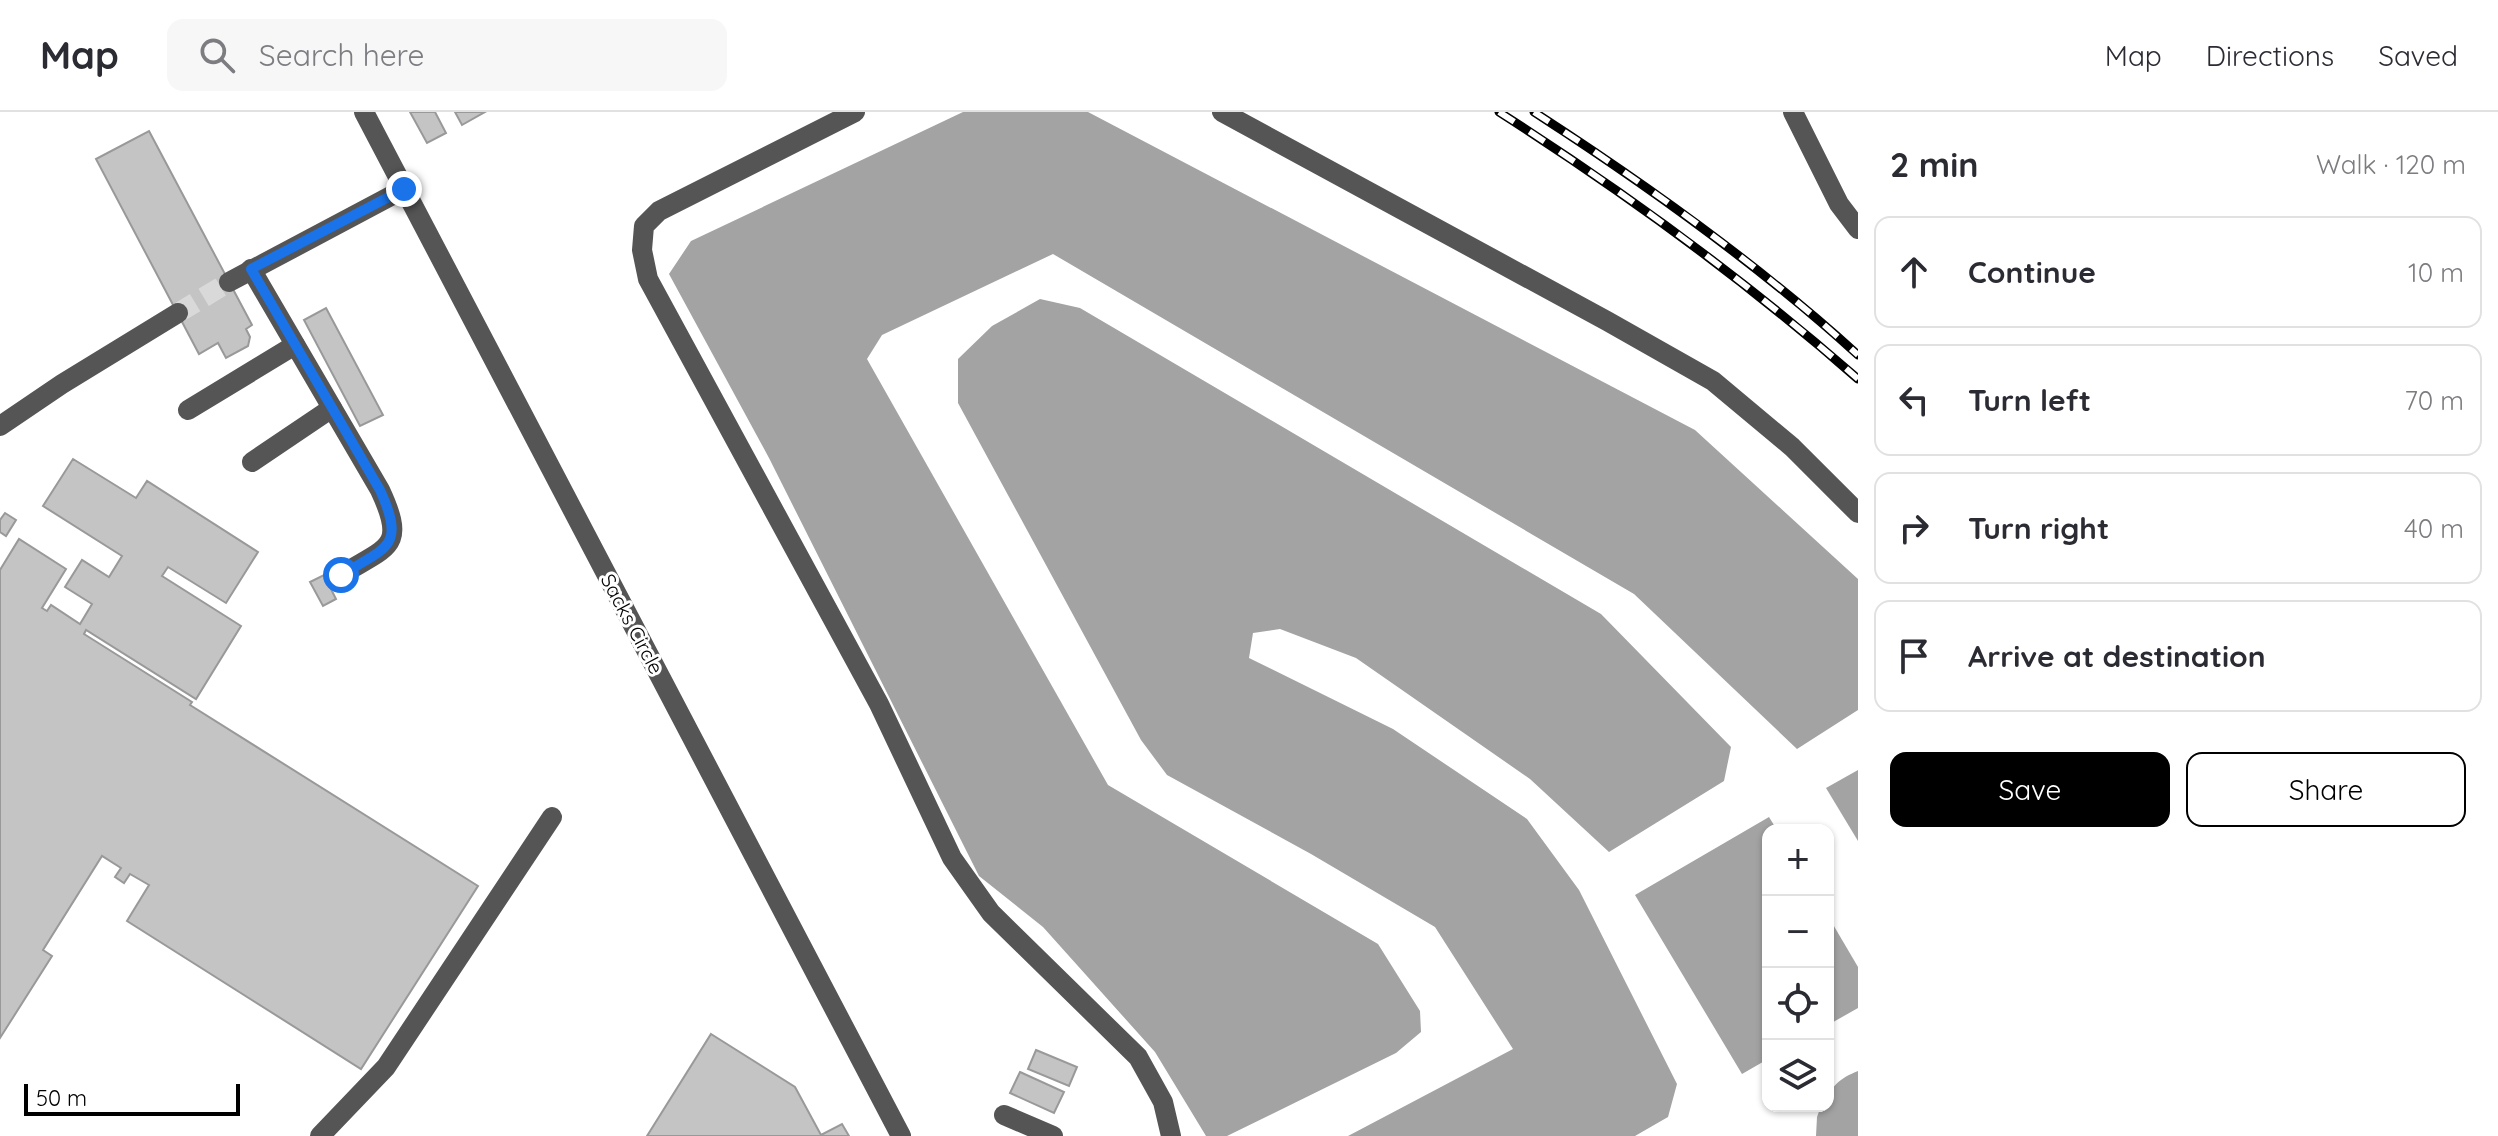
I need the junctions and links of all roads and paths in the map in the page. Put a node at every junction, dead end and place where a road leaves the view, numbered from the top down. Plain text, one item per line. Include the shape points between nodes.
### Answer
1 (364, 112) edge
2 (855, 112) edge
3 (1222, 112) edge
4 (1793, 112) edge
5 (404, 189) junction
6 (1858, 229) edge
7 (251, 269) junction
8 (229, 282) tunnel mouth
9 (178, 313) tunnel mouth
10 (295, 345) junction
11 (332, 408) junction
12 (188, 410) dead end
13 (0, 426) edge
14 (252, 462) dead end
15 (1858, 513) edge
16 (341, 575) dead end
17 (552, 817) dead end
18 (1004, 1115) dead end
19 (320, 1136) edge
20 (901, 1136) edge
21 (1053, 1136) edge
22 (1171, 1136) edge

1 - 5 lane, Sacks Circle
2 - 22 lane via 659,211 644,226 648,279 879,704 952,858 991,913 1138,1057 1163,1102
3 - 15 lane via 1713,381 1792,447
4 - 6 lane via 1839,204
5 - 7 lane
5 - 20 lane, Sacks Circle
7 - 8 lane
7 - 10 lane
9 - 13 lane
10 - 11 lane
10 - 12 lane
11 - 14 lane
11 - 16 lane via 380,490 393,533 387,547
17 - 19 lane via 386,1067
18 - 21 lane

